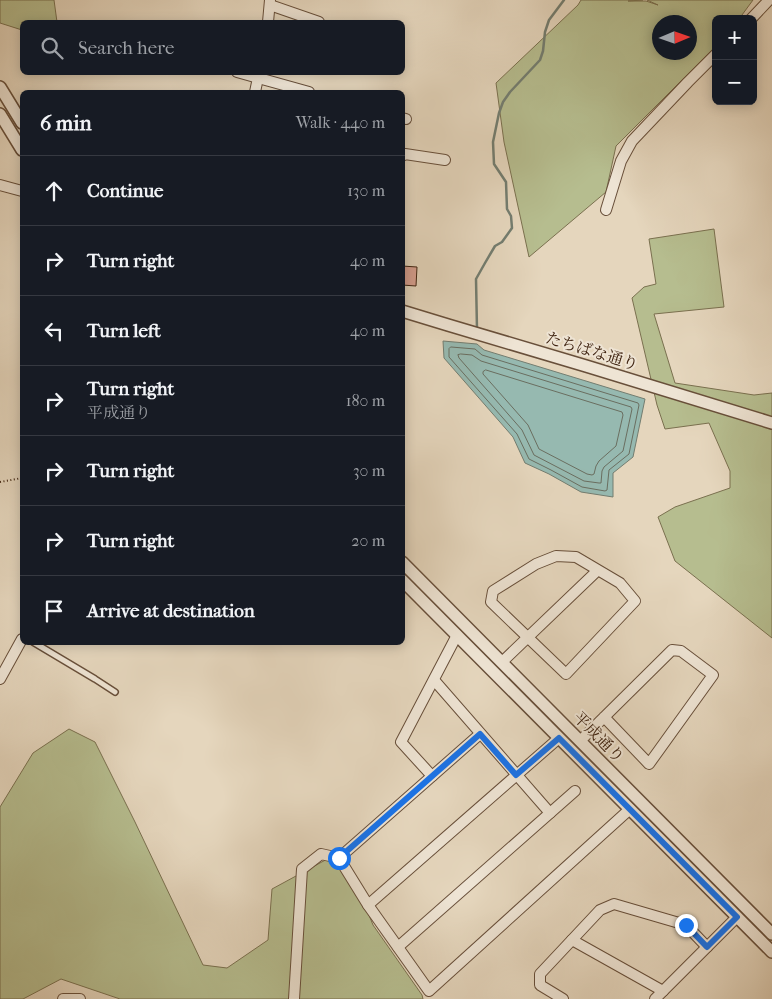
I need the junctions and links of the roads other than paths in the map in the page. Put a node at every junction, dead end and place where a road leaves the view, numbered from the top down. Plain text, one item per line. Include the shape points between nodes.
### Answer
1 (770, 0) edge
2 (270, 3) edge
3 (755, 15) edge
4 (268, 20) edge
5 (314, 20) edge
6 (712, 58) edge
7 (259, 75) edge
8 (1, 90) edge
9 (255, 90) edge
10 (304, 90) edge
11 (0, 114) edge
12 (20, 120) edge
13 (20, 147) edge
14 (405, 154) edge
15 (445, 160) dead end
16 (0, 185) edge
17 (20, 190) edge
18 (606, 210) dead end
19 (405, 312) edge
20 (772, 423) edge
21 (405, 565) edge
22 (597, 570) junction
23 (405, 583) edge
24 (457, 635) junction
25 (528, 637) junction
26 (20, 643) edge
27 (38, 645) edge
28 (502, 662) junction
29 (0, 679) edge
30 (434, 680) junction
31 (115, 692) dead end
32 (604, 717) junction
33 (480, 734) junction
34 (559, 738) junction
35 (580, 741) junction
36 (516, 775) junction
37 (432, 776) junction
38 (575, 791) dead end
39 (630, 809) junction
40 (550, 814) junction
41 (339, 858) junction
42 (368, 905) junction
43 (737, 917) junction
44 (772, 934) edge
45 (572, 940) junction
46 (398, 947) junction
47 (707, 947) junction
48 (772, 952) edge
49 (659, 995) edge
50 (63, 999) edge
51 (80, 999) edge
52 (294, 999) edge
53 (563, 999) edge

1 - 3 street
2 - 4 street
2 - 5 street
6 - 18 street via 632,141 620,161
7 - 9 street
7 - 10 street
8 - 12 street
11 - 13 street
14 - 15 street
16 - 17 street
19 - 20 street, たちばな通り
21 - 28 street, 平成通り
22 - 25 street
22 - 25 street via 576,557 556,556 536,564 493,591 491,602
22 - 25 street via 620,583 635,601 566,674
23 - 24 street, 平成通り
24 - 30 street
24 - 34 street, 平成通り
25 - 28 street
26 - 29 street
27 - 31 lane
28 - 35 street, 平成通り
30 - 33 street
30 - 37 street via 401,742
32 - 32 street via 672,650 681,651 713,675 649,764
32 - 35 street
33 - 36 street
33 - 37 street
34 - 36 street
34 - 39 street, 平成通り
35 - 44 street, 平成通り
36 - 40 street
36 - 42 street
37 - 41 street
38 - 40 street
39 - 43 street, 平成通り
39 - 46 street via 429,991
40 - 46 street
41 - 42 street
41 - 52 street via 321,854 302,868
42 - 46 street
43 - 47 street
43 - 48 street, 平成通り
45 - 47 street via 600,910 614,904 686,925
45 - 49 street
45 - 53 street via 540,974 540,985
47 - 49 street
50 - 51 street

